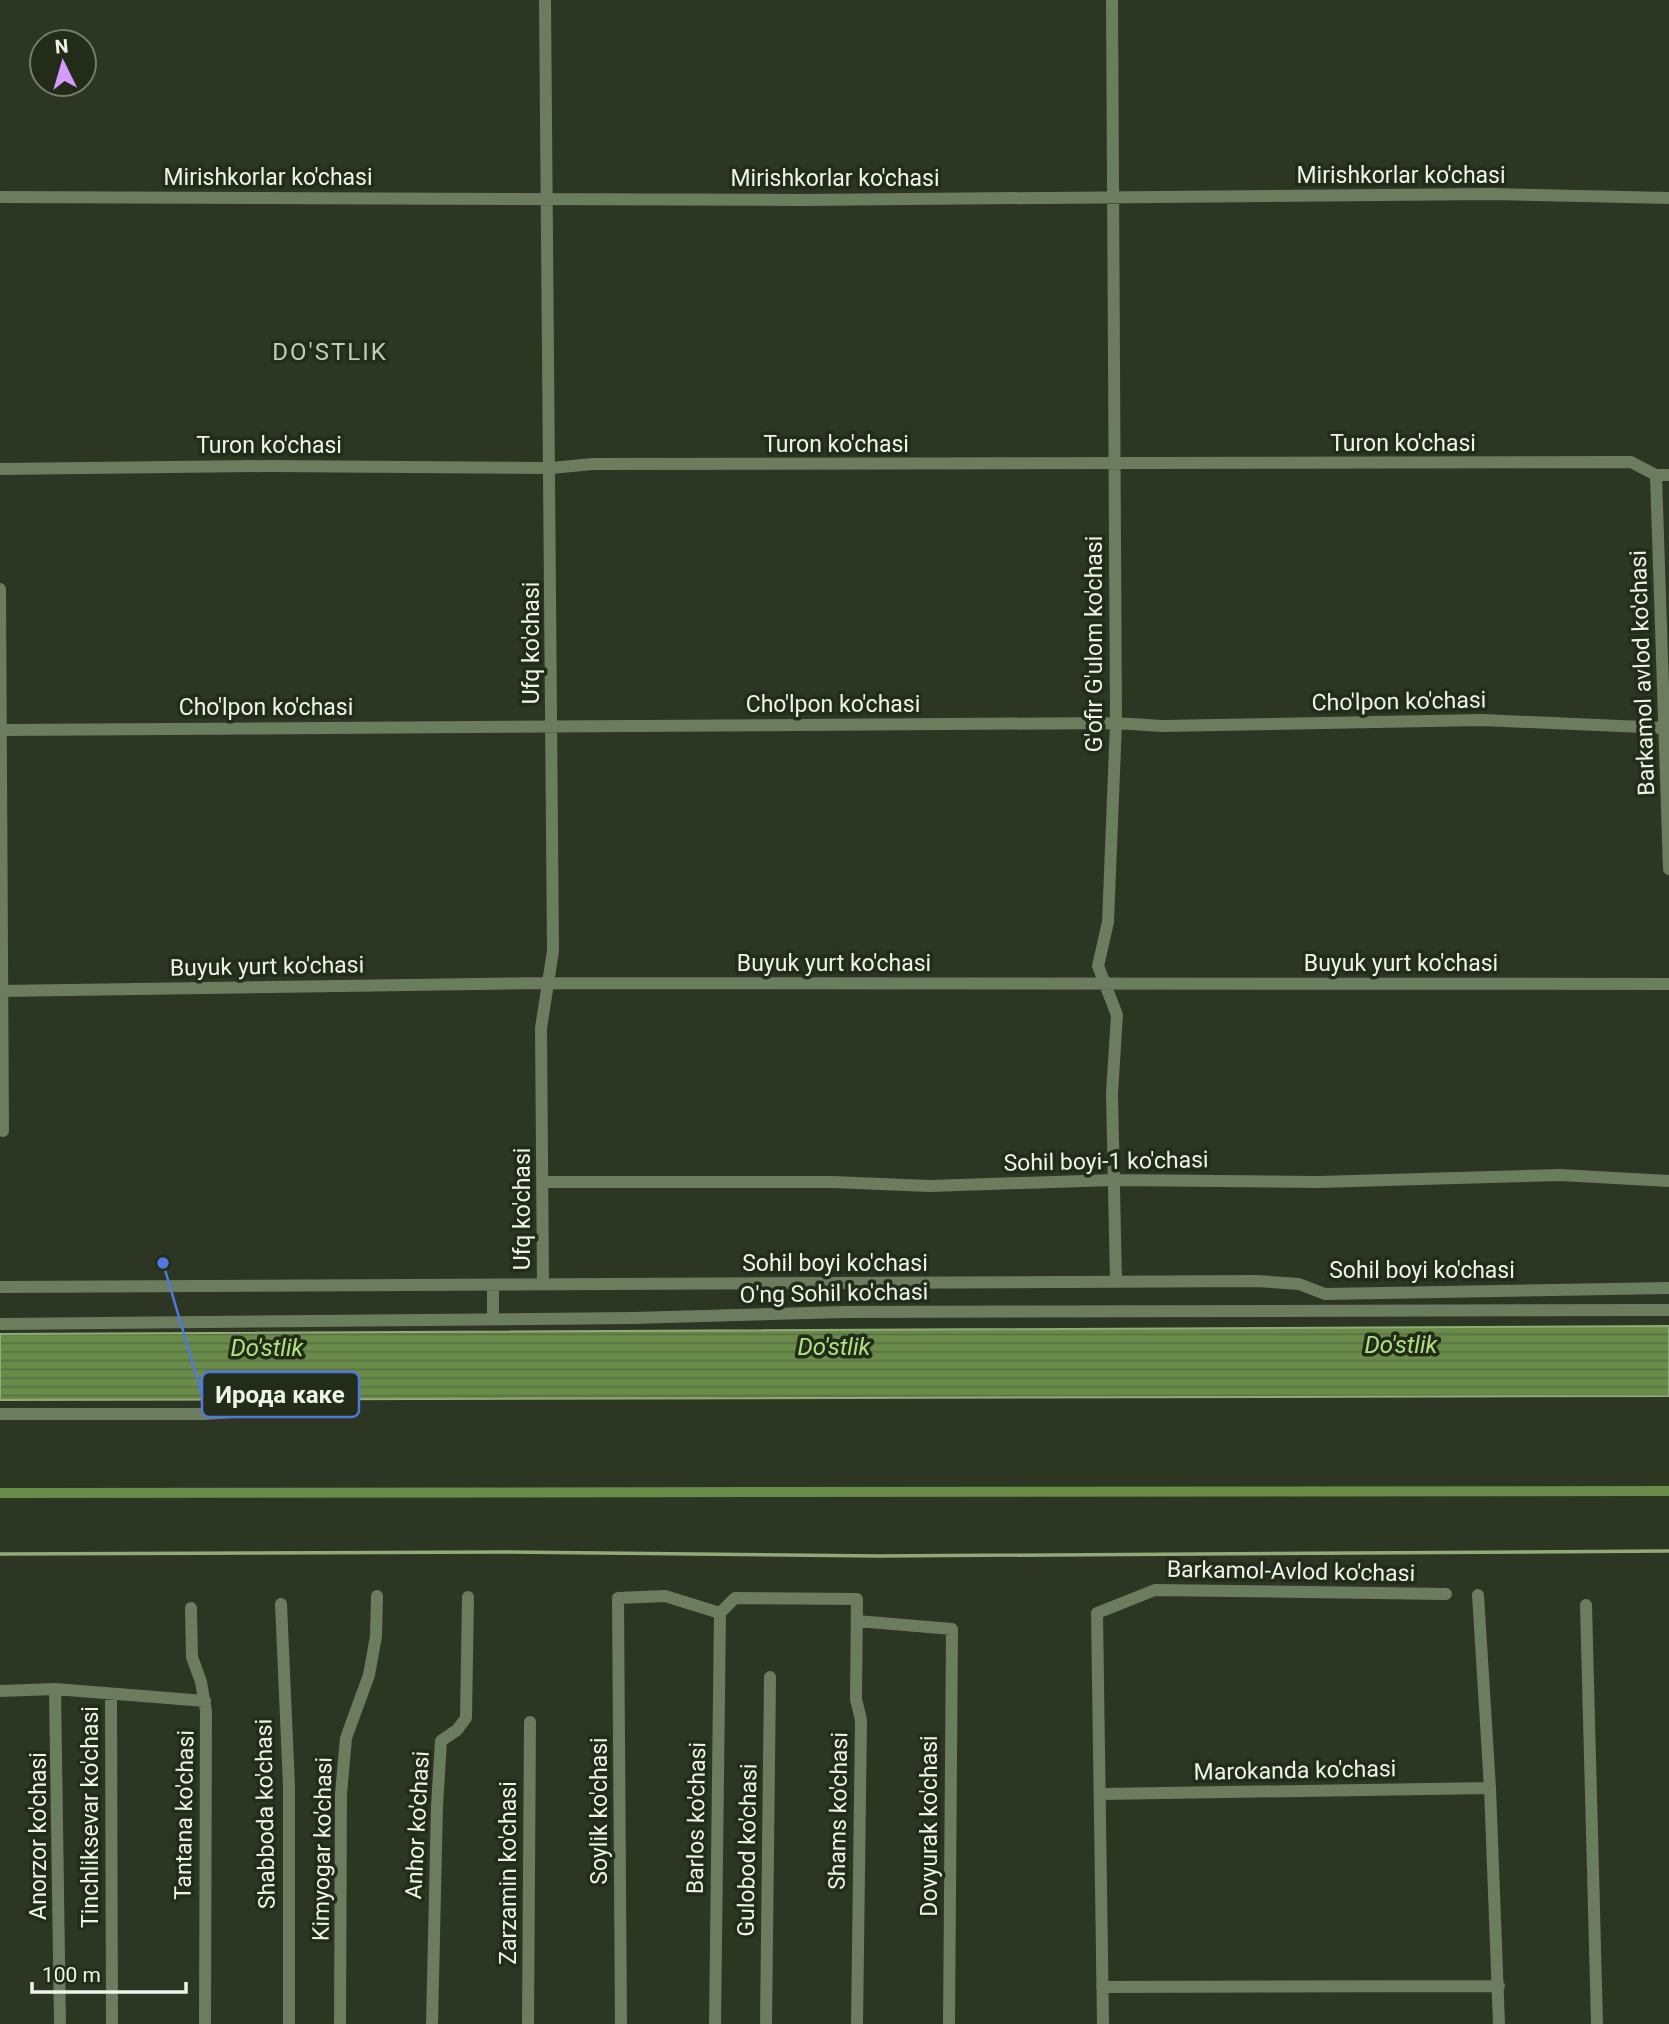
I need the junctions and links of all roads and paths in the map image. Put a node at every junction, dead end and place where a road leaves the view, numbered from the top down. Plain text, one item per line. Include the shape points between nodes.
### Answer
1 (545, 0) edge
2 (1112, 0) edge
3 (0, 197) edge
4 (1112, 198) junction
5 (1669, 198) edge
6 (547, 199) junction
7 (1115, 466) junction
8 (551, 468) junction
9 (0, 469) edge
10 (1663, 475) edge
11 (0, 589) edge
12 (1116, 723) junction
13 (553, 727) junction
14 (1665, 728) junction
15 (1, 730) edge
16 (1669, 869) edge
17 (549, 983) junction
18 (1102, 984) junction
19 (1669, 984) edge
20 (0, 991) edge
21 (3, 1132) dead end
22 (1114, 1180) junction
23 (1669, 1181) edge
24 (543, 1182) junction
25 (1116, 1282) junction
26 (543, 1284) junction
27 (493, 1285) junction
28 (0, 1287) edge
29 (1669, 1287) edge
30 (1669, 1310) edge
31 (493, 1318) junction
32 (0, 1324) edge
33 (265, 1410) dead end
34 (0, 1414) edge
35 (1446, 1594) dead end
36 (1478, 1595) dead end
37 (377, 1596) dead end
38 (468, 1597) dead end
39 (281, 1604) dead end
40 (1586, 1605) dead end
41 (191, 1608) dead end
42 (720, 1613) junction
43 (858, 1621) junction
44 (770, 1676) dead end
45 (55, 1689) junction
46 (0, 1691) edge
47 (111, 1695) junction
48 (205, 1701) junction
49 (530, 1722) dead end
50 (1490, 1788) junction
51 (1101, 1794) junction
52 (1499, 1986) junction
53 (1102, 1987) junction
54 (60, 2024) edge
55 (112, 2024) edge
56 (205, 2024) edge
57 (289, 2024) edge
58 (341, 2024) edge
59 (432, 2024) edge
60 (528, 2024) edge
61 (621, 2024) edge
62 (715, 2024) edge
63 (766, 2024) edge
64 (857, 2024) edge
65 (949, 2024) edge
66 (1102, 2024) edge
67 (1499, 2024) edge
68 (1597, 2024) edge

1 - 6 street, Ufq ko'chasi
2 - 4 street, G'ofir G'ulom ko'chasi
3 - 6 street, Mirishkorlar ko'chasi
4 - 5 street, Mirishkorlar ko'chasi via 1492,194
4 - 6 street, Mirishkorlar ko'chasi
4 - 7 street, G'ofir G'ulom ko'chasi
6 - 8 street, Ufq ko'chasi
7 - 8 street, Turon ko'chasi via 593,464
7 - 10 street, Turon ko'chasi via 1631,463
7 - 12 street, G'ofir G'ulom ko'chasi
8 - 9 street, Turon ko'chasi
8 - 13 street, Ufq ko'chasi
10 - 14 street, Barkamol avlod ko'chasi
11 - 15 street
12 - 13 street, Cho'lpon ko'chasi
12 - 14 street, Cho'lpon ko'chasi via 1483,720
12 - 18 street, G'ofir G'ulom ko'chasi via 1108,922 1098,966
13 - 15 street, Cho'lpon ko'chasi
13 - 17 street, Ufq ko'chasi via 554,951
14 - 16 street, Barkamol avlod ko'chasi
15 - 20 street
17 - 18 street, Buyuk yurt ko'chasi
17 - 20 street, Buyuk yurt ko'chasi
17 - 24 street, Ufq ko'chasi via 541,1028
18 - 19 street, Buyuk yurt ko'chasi
18 - 22 street, G'ofir G'ulom ko'chasi via 1117,1015 1112,1093
20 - 21 street
22 - 23 street, Sohil boyi-1 ko'chasi via 1318,1182 1560,1175
22 - 24 street, Sohil boyi-1 ko'chasi via 929,1186
22 - 25 street, G'ofir G'ulom ko'chasi
24 - 26 street, Ufq ko'chasi
25 - 26 street, Sohil boyi ko'chasi
25 - 29 street, Sohil boyi ko'chasi via 1257,1281 1299,1284 1325,1294
26 - 27 street, Sohil boyi ko'chasi
27 - 28 street, Sohil boyi ko'chasi
27 - 31 street
30 - 31 street, O'ng Sohil ko'chasi via 845,1312
31 - 32 street, O'ng Sohil ko'chasi
33 - 34 street via 205,1415
35 - 51 street, Barkamol-Avlod ko'chasi via 1155,1590 1097,1613
36 - 50 street
37 - 58 street, Kimyogar ko'chasi via 369,1675 346,1738 341,1794
38 - 59 street, Anhor ko'chasi via 466,1718 441,1741
39 - 57 street, Shabboda ko'chasi via 289,1786
40 - 68 street
41 - 48 street, Tantana ko'chasi via 192,1657
42 - 43 street, Shams ko'chasi via 735,1598 857,1599
42 - 61 street, Soylik ko'chasi via 665,1596 618,1598
42 - 62 street, Barlos ko'chasi
43 - 64 street, Shams ko'chasi
43 - 65 street, Dovyurak ko'chasi via 952,1629
44 - 63 street, Gulobod ko'chasi
45 - 46 street
45 - 47 street
45 - 54 street, Anorzor ko'chasi
47 - 48 street
47 - 55 street, Tinchliksevar ko'chasi
48 - 56 street, Tantana ko'chasi
49 - 60 street, Zarzamin ko'chasi
50 - 51 street, Marokanda ko'chasi
50 - 52 street
51 - 53 street
52 - 53 street
52 - 67 street
53 - 66 street

